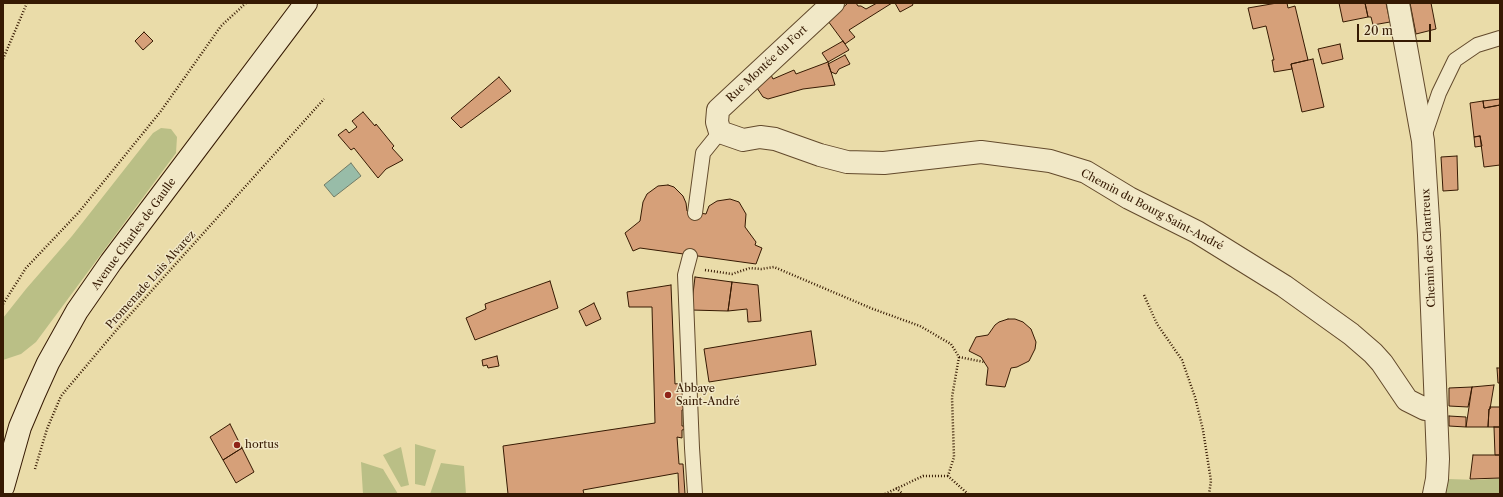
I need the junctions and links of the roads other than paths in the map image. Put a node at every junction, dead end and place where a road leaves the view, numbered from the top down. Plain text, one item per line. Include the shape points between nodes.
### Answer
1 (306, 3) edge
2 (833, 3) edge
3 (1398, 3) edge
4 (1500, 38) edge
5 (720, 132) junction
6 (1423, 141) junction
7 (695, 212) dead end
8 (690, 256) dead end
9 (1436, 408) junction
10 (3, 487) edge
11 (695, 494) edge
12 (1434, 494) edge

1 - 10 street, Avenue Charles de Gaulle via 112,262 78,312 48,362 34,394 20,427
2 - 5 street, Rue Montée du Fort via 718,110 717,122
3 - 6 street, Chemin des Chartreux
4 - 6 lane via 1477,45 1455,60 1439,92
5 - 7 lane via 703,153
5 - 9 street, Chemin du Bourg Saint-André via 744,140 760,137 776,139 848,162 884,163 980,152 1050,161 1086,172 1129,198 1197,232 1284,286 1373,353 1406,400 1425,409
6 - 9 street, Chemin des Chartreux via 1430,235
8 - 11 lane via 685,275
9 - 12 street, Chemin des Chartreux via 1438,459

